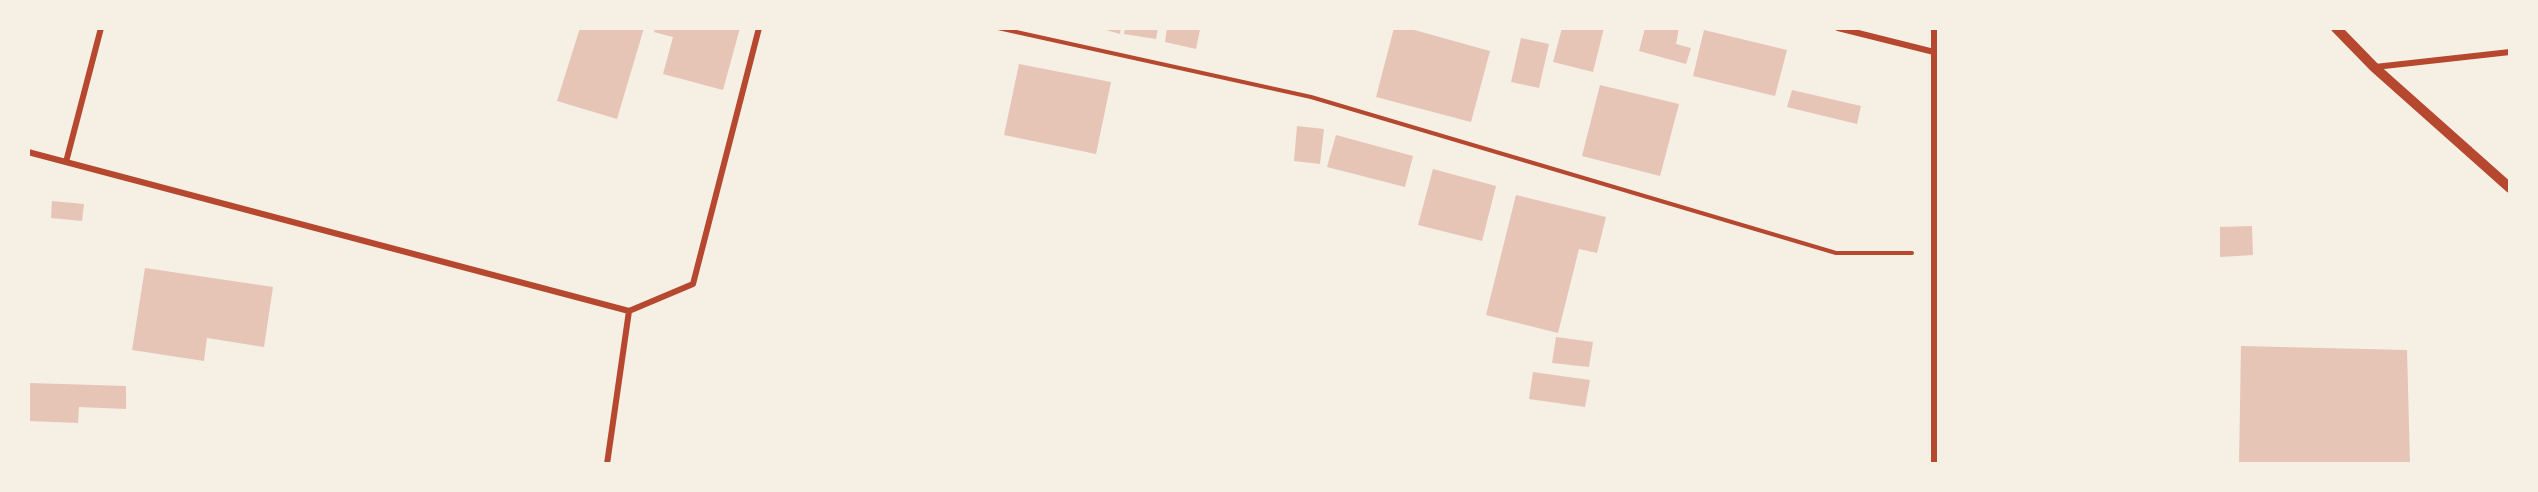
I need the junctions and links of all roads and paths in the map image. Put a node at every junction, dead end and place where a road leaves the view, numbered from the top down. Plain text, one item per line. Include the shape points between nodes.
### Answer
1 (101, 28) edge
2 (759, 28) edge
3 (998, 28) edge
4 (1838, 28) edge
5 (1934, 28) edge
6 (2336, 28) edge
7 (1934, 52) junction
8 (2510, 52) edge
9 (2374, 67) junction
10 (28, 152) edge
11 (66, 162) junction
12 (2510, 188) edge
13 (1934, 253) junction
14 (629, 311) junction
15 (608, 464) edge
16 (1934, 464) edge

1 - 11 street
2 - 14 street via 693,284
3 - 13 path via 1311,97 1836,253
4 - 7 street
5 - 7 street
6 - 9 street
7 - 13 street
8 - 9 street
9 - 12 street
10 - 11 street
11 - 14 street
13 - 16 street
14 - 15 street

